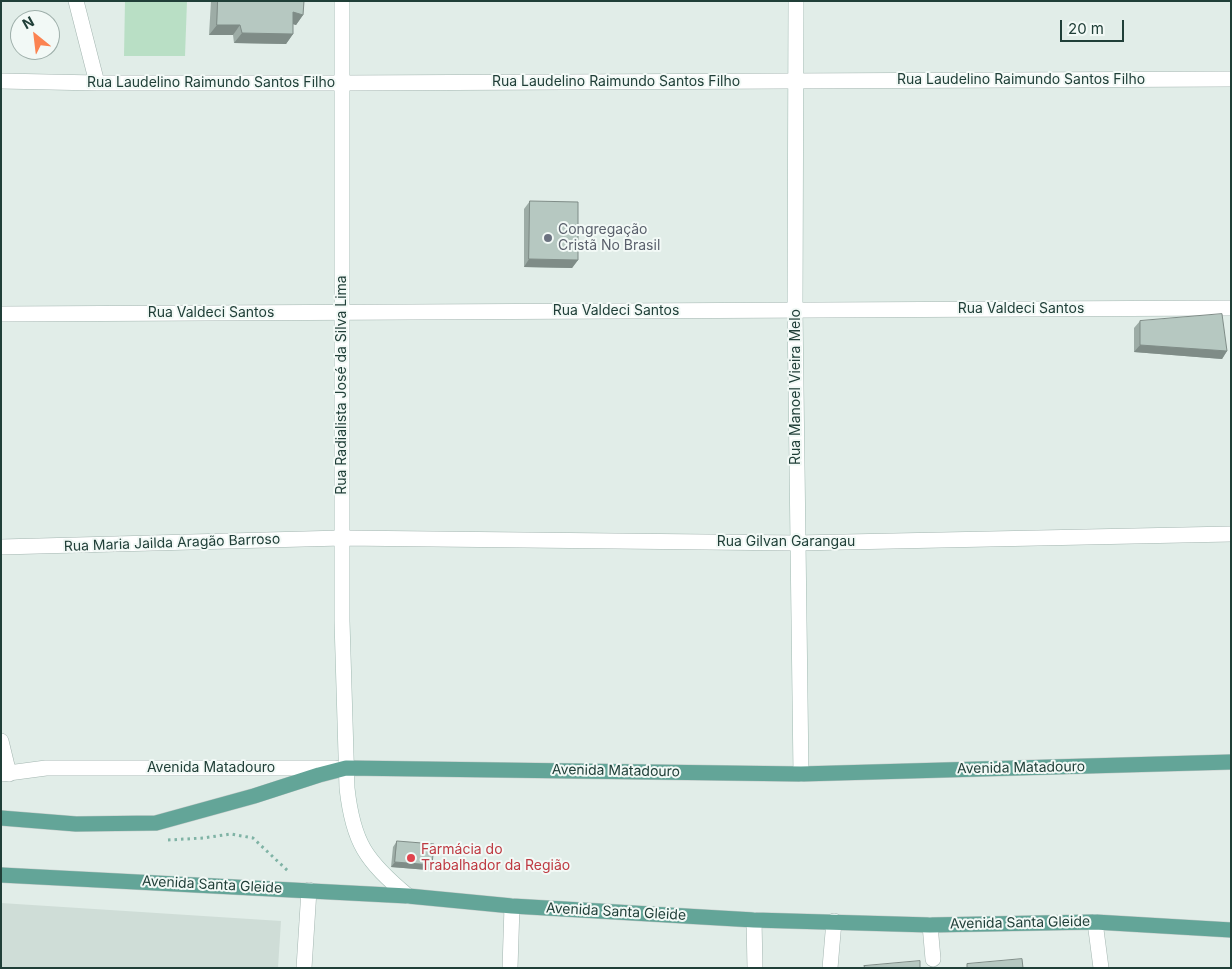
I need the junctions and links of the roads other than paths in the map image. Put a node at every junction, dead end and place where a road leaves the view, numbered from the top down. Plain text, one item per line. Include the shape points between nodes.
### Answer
1 (76, 1) edge
2 (342, 1) edge
3 (796, 1) edge
4 (1231, 79) edge
5 (1, 80) edge
6 (795, 81) junction
7 (97, 82) junction
8 (342, 83) junction
9 (1231, 308) edge
10 (795, 310) junction
11 (342, 312) junction
12 (1, 314) edge
13 (1231, 534) edge
14 (342, 538) junction
15 (797, 543) junction
16 (1, 548) edge
17 (1, 741) edge
18 (1231, 762) edge
19 (346, 768) junction
20 (5, 774) edge
21 (801, 774) junction
22 (1, 818) edge
23 (1, 875) edge
24 (309, 890) junction
25 (408, 896) junction
26 (512, 906) junction
27 (754, 920) junction
28 (834, 921) junction
29 (1095, 922) junction
30 (930, 925) junction
31 (1231, 930) edge
32 (933, 959) dead end
33 (304, 968) edge
34 (510, 968) edge
35 (755, 968) edge
36 (830, 968) edge
37 (1101, 968) edge

1 - 7 street
2 - 8 street, Rua Radialista José da Silva Lima
3 - 6 street, Rua Manoel Vieira Melo
4 - 6 street, Rua Laudelino Raimundo Santos Filho
5 - 7 street, Rua Laudelino Raimundo Santos Filho
6 - 8 street, Rua Laudelino Raimundo Santos Filho
6 - 10 street, Rua Manoel Vieira Melo
7 - 8 street, Rua Laudelino Raimundo Santos Filho
8 - 11 street, Rua Radialista José da Silva Lima
9 - 10 street, Rua Valdeci Santos
10 - 11 street, Rua Valdeci Santos
10 - 15 street, Rua Manoel Vieira Melo
11 - 12 street, Rua Valdeci Santos
11 - 14 street, Rua Radialista José da Silva Lima
13 - 15 street, Rua Gilvan Garangau
14 - 15 street, Rua Gilvan Garangau
14 - 16 street, Rua Maria Jailda Aragão Barroso
14 - 19 street, Rua Radialista José da Silva Lima
15 - 21 street, Rua Manoel Vieira Melo
17 - 20 street
18 - 21 main road, Avenida Matadouro
19 - 20 street, Avenida Matadouro via 46,768
19 - 21 main road, Avenida Matadouro
19 - 22 main road via 156,823 76,824
19 - 25 street, Rua Radialista José da Silva Lima via 346,788 356,835 374,865
23 - 24 main road, Avenida Santa Gleide
24 - 25 main road, Avenida Santa Gleide
24 - 33 street
25 - 26 main road, Avenida Santa Gleide
26 - 27 main road, Avenida Santa Gleide
26 - 34 street
27 - 28 main road, Avenida Santa Gleide
27 - 35 street
28 - 30 main road, Avenida Santa Gleide
28 - 36 street
29 - 30 main road, Avenida Santa Gleide
29 - 31 main road, Avenida Santa Gleide
29 - 37 street
30 - 32 street

